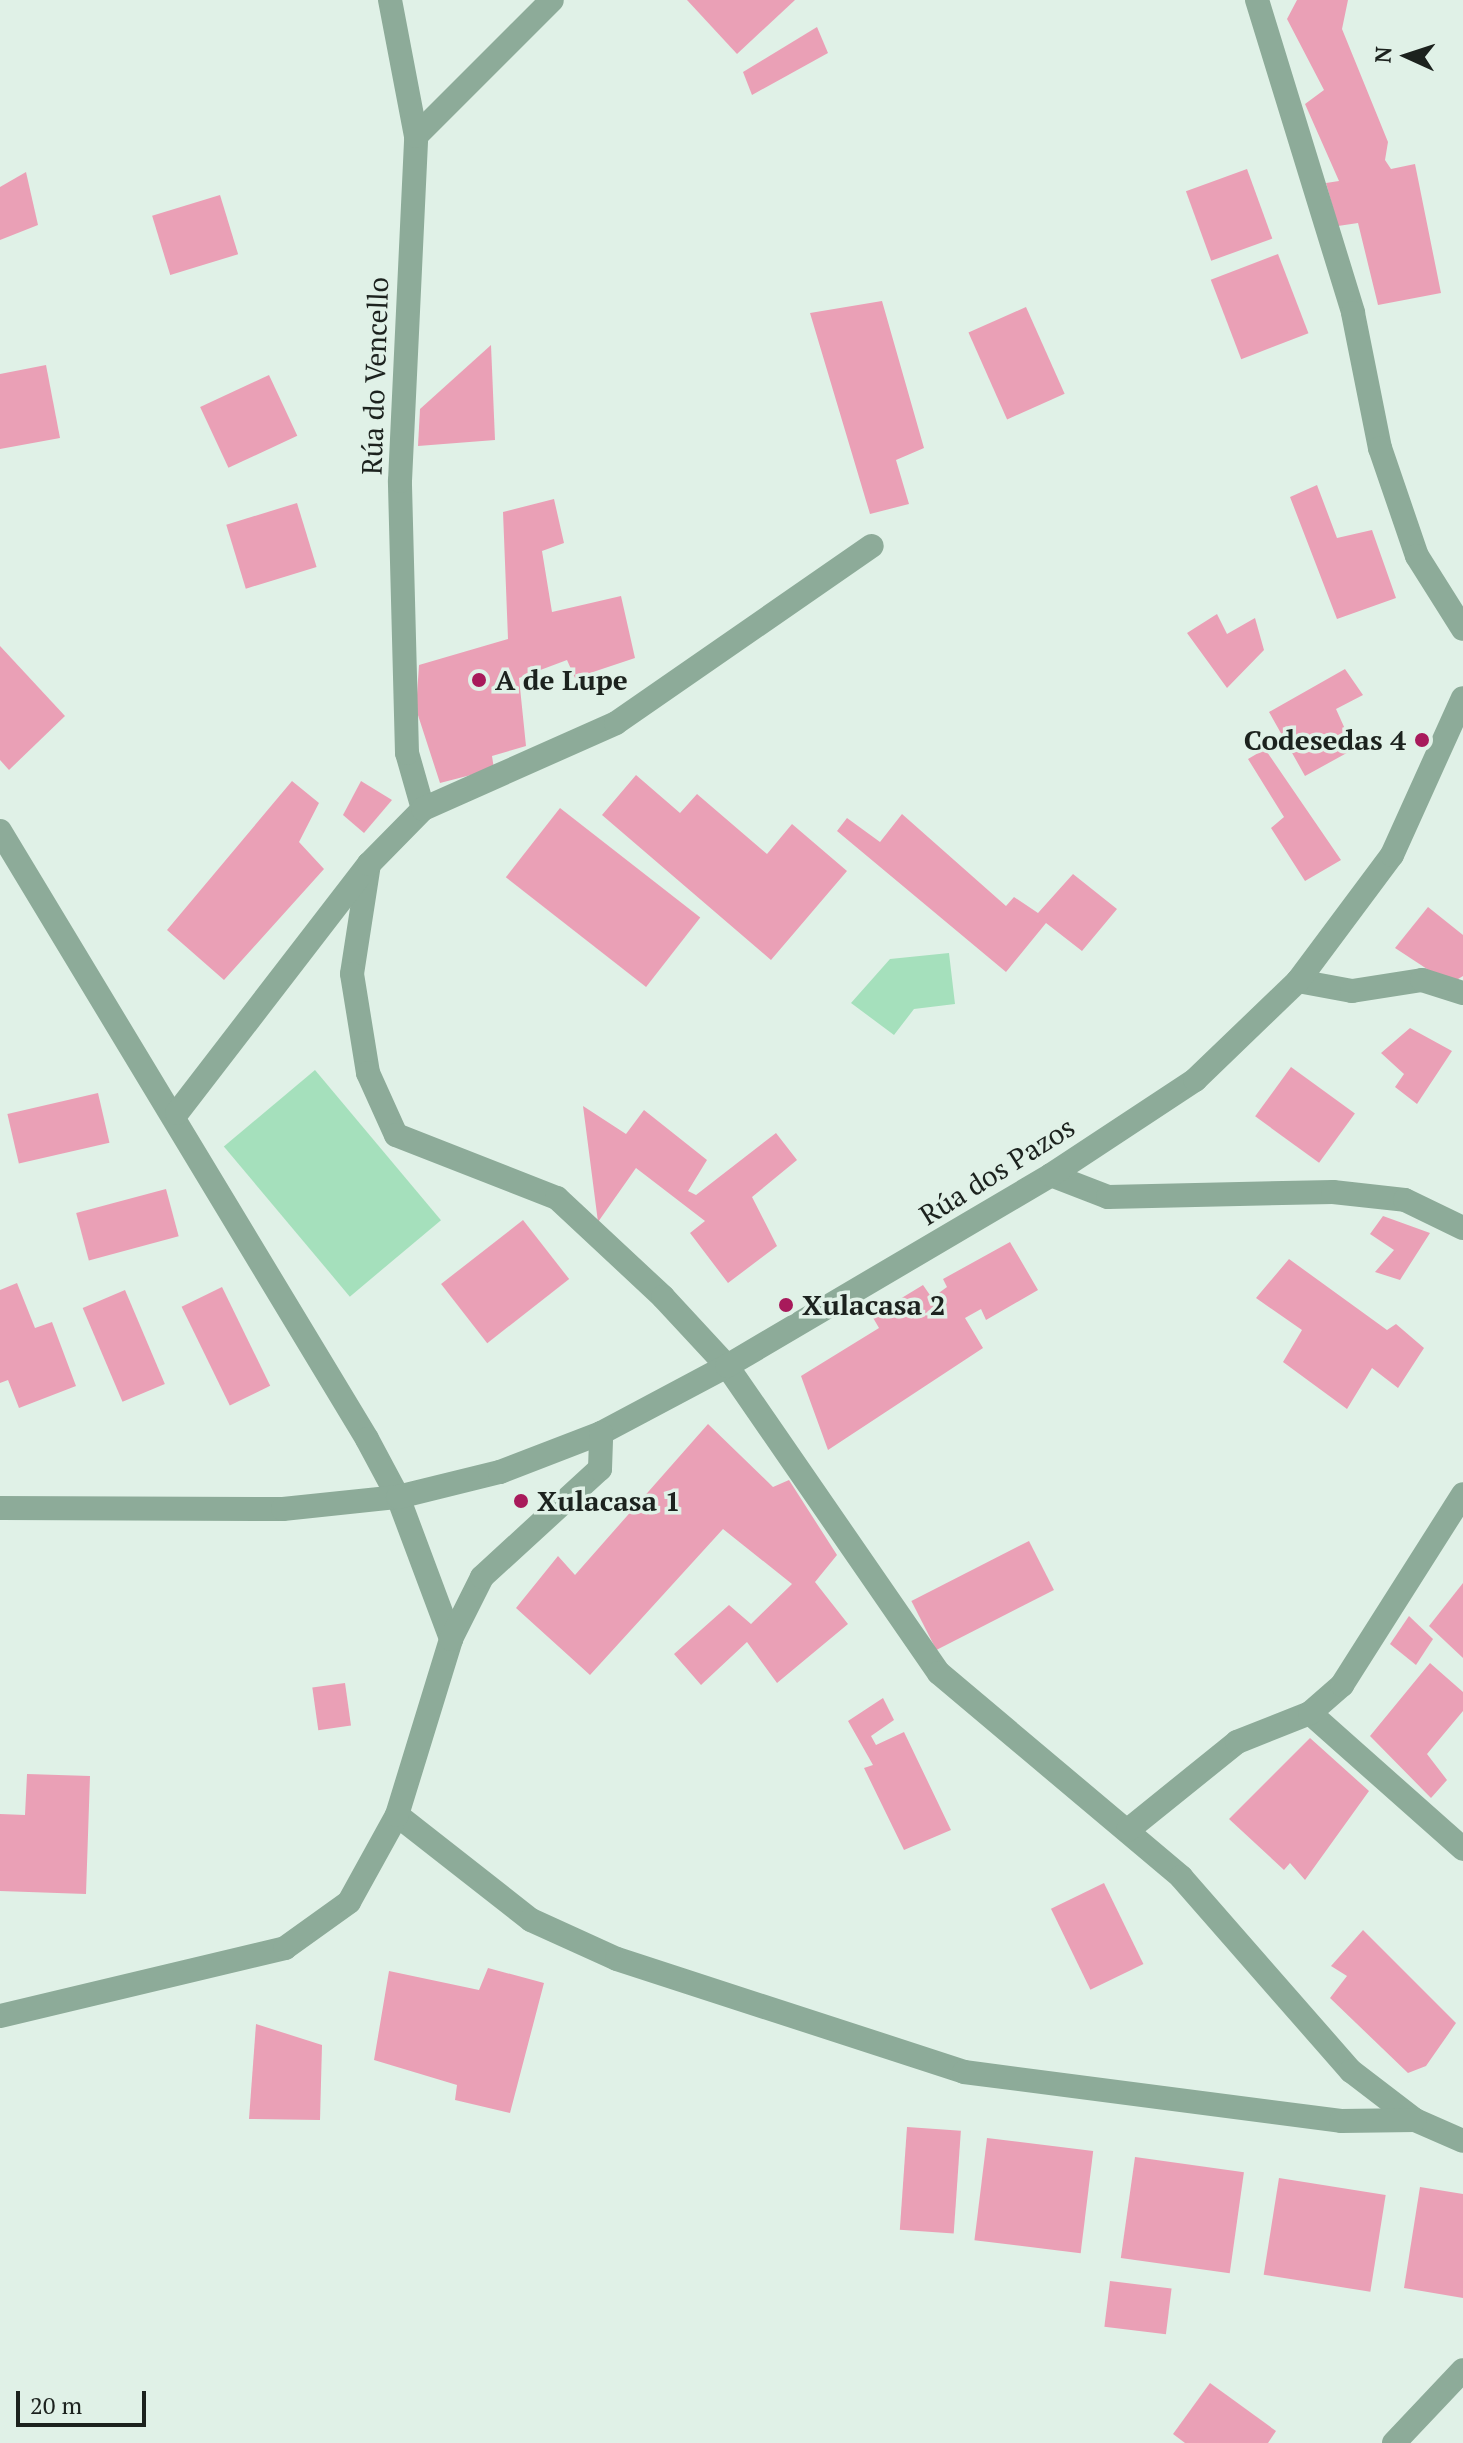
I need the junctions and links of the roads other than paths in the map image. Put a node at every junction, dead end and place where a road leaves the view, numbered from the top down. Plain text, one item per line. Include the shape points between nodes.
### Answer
1 (390, 0) edge
2 (552, 0) edge
3 (1257, 0) edge
4 (416, 136) junction
5 (872, 546) dead end
6 (1463, 629) edge
7 (1461, 708) edge
8 (423, 809) junction
9 (0, 831) edge
10 (369, 864) junction
11 (1298, 981) junction
12 (1463, 993) edge
13 (177, 1113) junction
14 (1051, 1175) junction
15 (1463, 1228) edge
16 (727, 1366) junction
17 (601, 1433) junction
18 (1463, 1494) edge
19 (398, 1497) junction
20 (0, 1508) edge
21 (451, 1639) junction
22 (1310, 1713) junction
23 (397, 1815) junction
24 (1128, 1830) junction
25 (1463, 1849) edge
26 (0, 2016) edge
27 (1415, 2120) junction
28 (1463, 2141) edge
29 (1463, 2370) edge
30 (1394, 2443) edge

1 - 4 street, Rúa do Vencello
2 - 4 street
3 - 6 street via 1353,313 1380,448 1417,556
4 - 8 street, Rúa do Vencello via 400,481 407,753
5 - 8 street via 616,723
7 - 11 street, Rúa dos Pazos via 1392,855
8 - 10 street
9 - 13 street
10 - 13 street
10 - 16 street via 352,974 368,1073 396,1135 557,1198
11 - 12 street via 1352,991 1422,980
11 - 14 street, Rúa dos Pazos via 1195,1080
13 - 19 street
14 - 15 street via 1108,1197 1333,1192 1405,1200
14 - 16 street, Rúa dos Pazos
16 - 17 street, Rúa dos Pazos
16 - 24 street via 939,1673
17 - 19 street, Rúa dos Pazos via 500,1472
17 - 21 street via 600,1469 482,1577
18 - 22 street via 1401,1601 1342,1685
19 - 20 street, Rúa dos Pazos via 283,1509
19 - 21 street
21 - 23 street
22 - 24 street via 1237,1742
22 - 25 street
23 - 26 street via 349,1902 285,1948
23 - 27 street via 531,1920 588,1946 964,2072 1341,2121
24 - 27 street via 1181,1877 1351,2071
27 - 28 street
29 - 30 street

